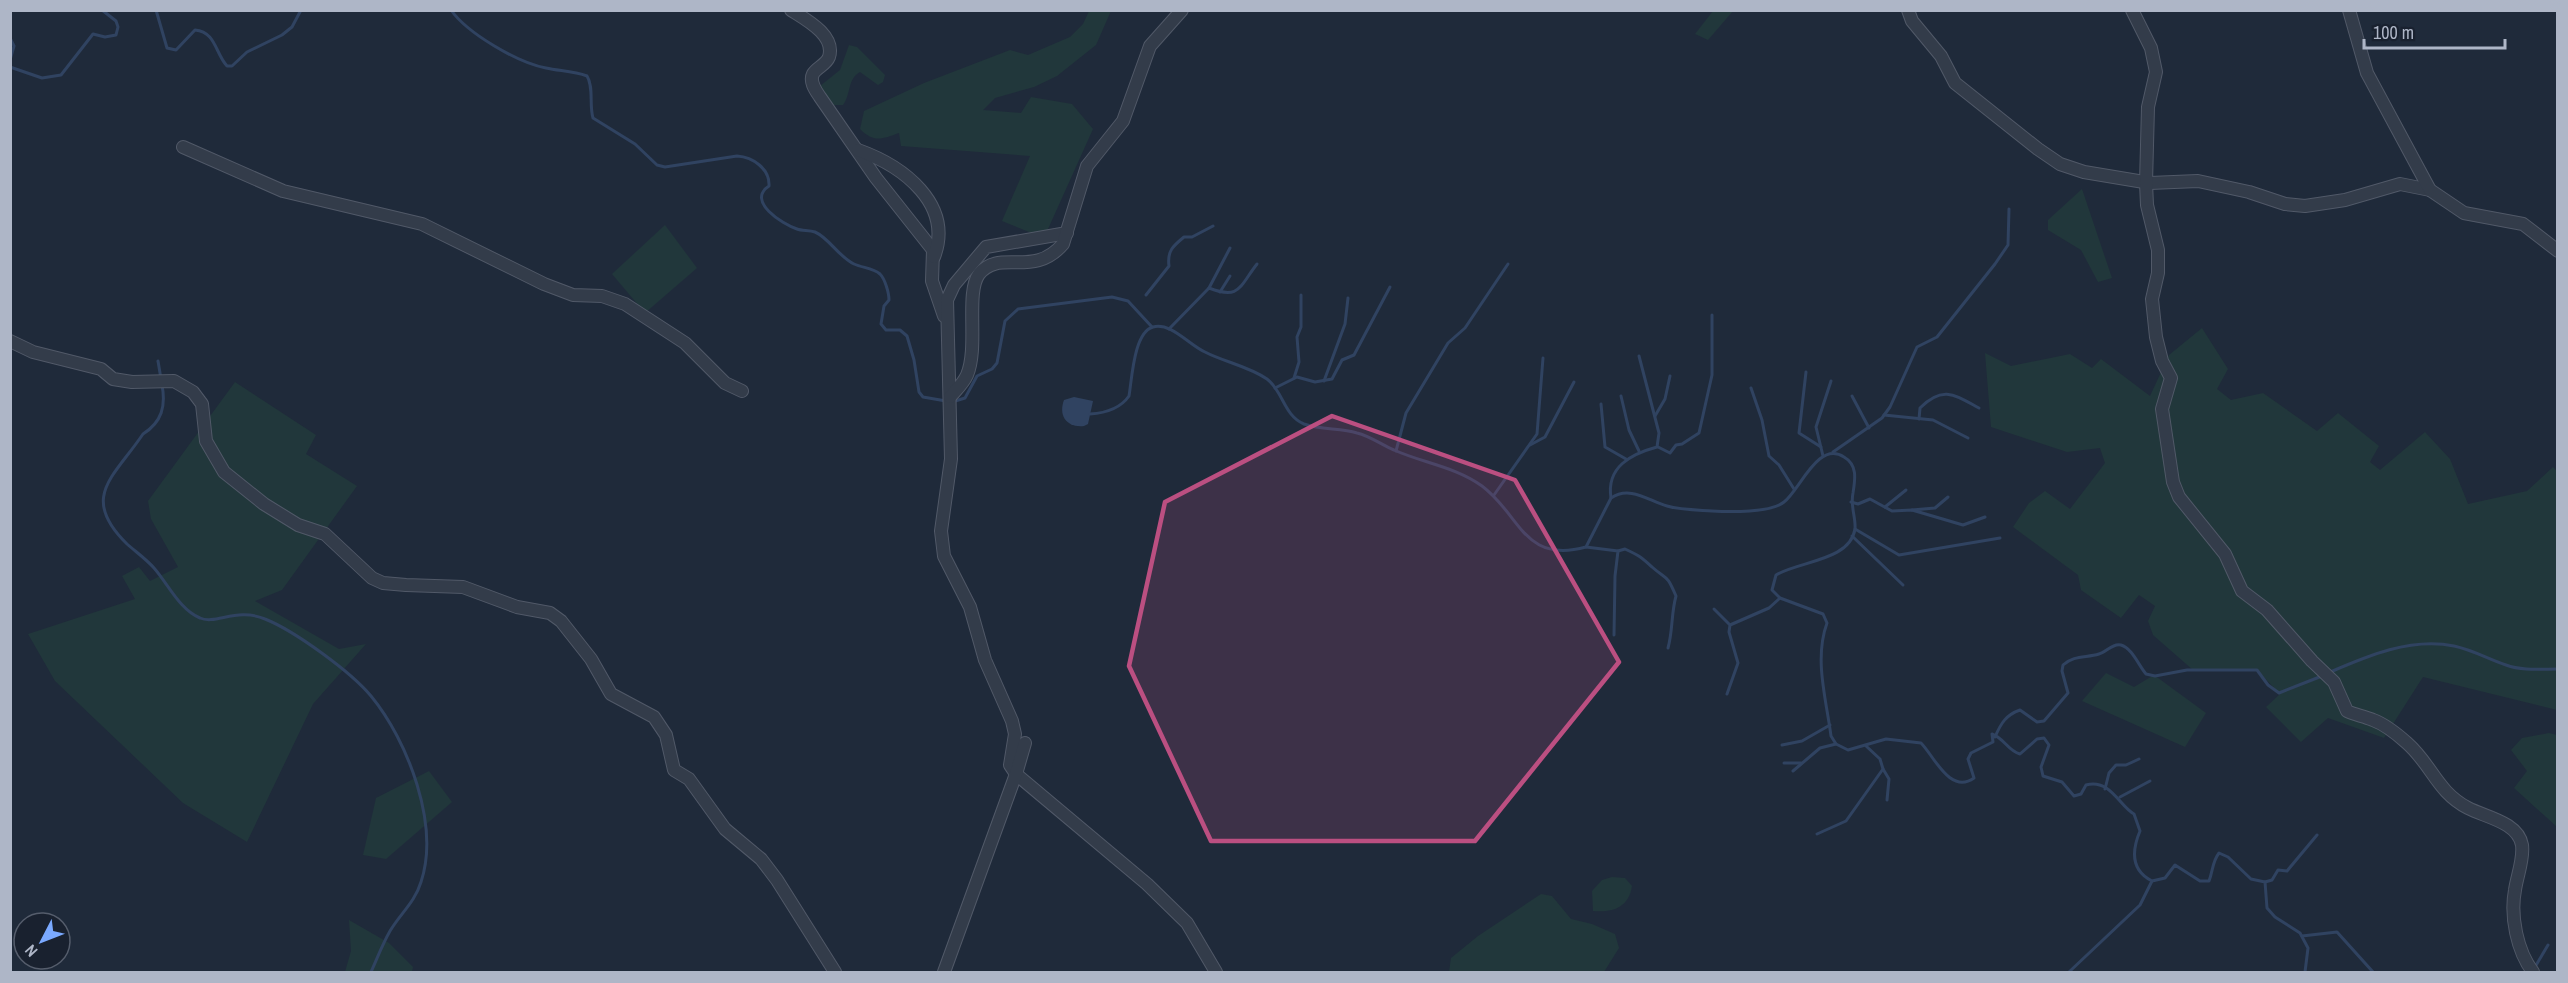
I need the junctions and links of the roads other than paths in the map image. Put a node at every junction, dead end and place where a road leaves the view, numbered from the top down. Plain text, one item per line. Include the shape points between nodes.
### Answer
1 (791, 10) edge
2 (1182, 10) edge
3 (1908, 10) edge
4 (2132, 10) edge
5 (2349, 10) edge
6 (183, 147) dead end
7 (858, 150) junction
8 (2146, 183) junction
9 (2430, 190) junction
10 (1067, 233) junction
11 (2558, 251) edge
12 (934, 259) junction
13 (946, 322) junction
14 (10, 341) edge
15 (742, 391) dead end
16 (950, 397) junction
17 (1025, 743) dead end
18 (1016, 774) junction
19 (835, 972) edge
20 (944, 972) edge
21 (1216, 972) edge
22 (2533, 972) edge

1 - 7 street via 812,22 824,37 829,57 813,74 812,82
2 - 10 street via 1150,46 1123,121 1087,166
3 - 8 street via 1955,83 2038,149 2060,164 2084,172
4 - 8 street via 2151,48 2156,72 2148,107
5 - 9 street via 2367,73
6 - 15 street via 283,191 422,224 573,295 602,296 625,304 685,343 725,383
7 - 12 street via 924,236
7 - 12 street via 881,158 917,185 939,221
8 - 9 street via 2198,181 2305,206 2345,200 2400,184
8 - 22 street via 2158,250 2152,299 2156,337 2170,378 2162,409 2173,482 2179,497 2225,554 2242,591 2267,610 2334,682 2347,711 2379,723 2405,741 2428,764 2445,793 2509,825 2518,834 2522,844 2514,894 2516,933
9 - 11 street via 2464,213 2523,224
10 - 13 street via 986,247 954,285 947,300
10 - 16 street via 1055,253 1042,261 998,263 980,274 972,290 974,336 970,363 963,382
12 - 13 street via 932,281
13 - 16 street
14 - 19 street via 33,352 100,369 113,380 174,381 193,392 202,404 206,441 224,472 298,525 325,534 372,578 383,583 463,587 550,613 561,621 591,659 611,694 645,710 662,726 674,770 689,779 725,829 754,850
16 - 18 street via 951,459 941,531 944,556 970,607 985,660 1012,721 1015,734 1010,765
17 - 18 street
18 - 20 street
18 - 21 street via 1187,923

